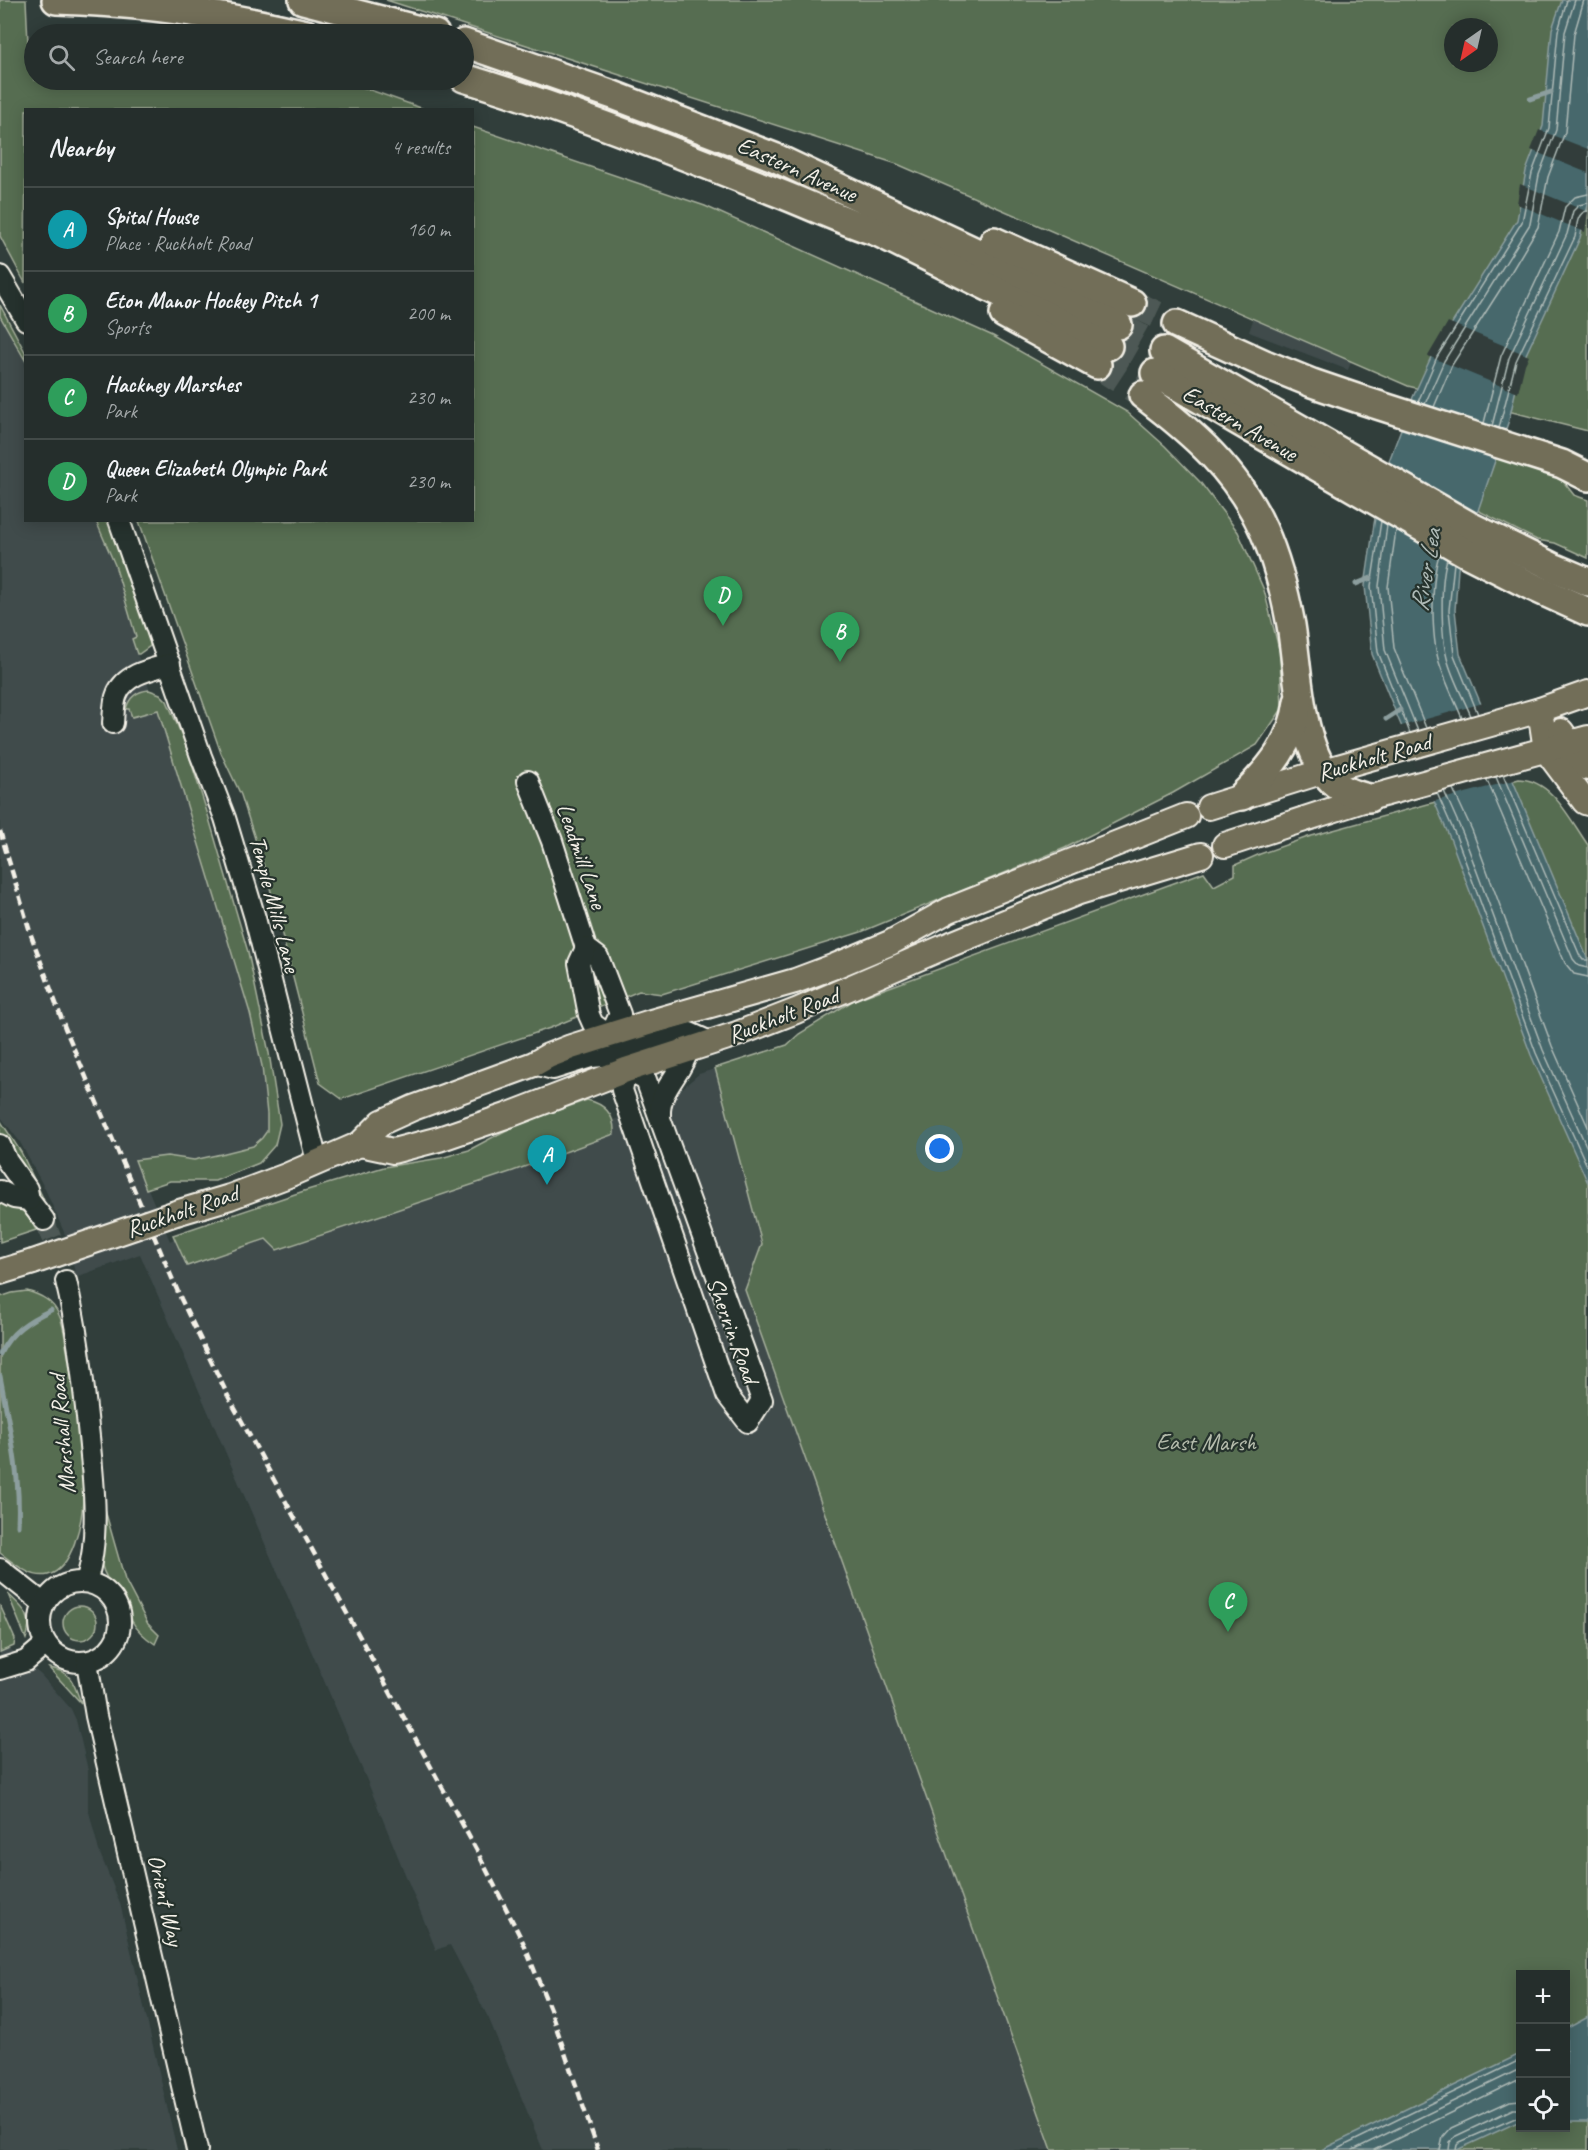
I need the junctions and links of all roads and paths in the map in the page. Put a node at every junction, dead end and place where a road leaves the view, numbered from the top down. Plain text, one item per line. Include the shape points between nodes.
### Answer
1 (56, 0) edge
2 (303, 0) edge
3 (257, 24) edge
4 (396, 24) edge
5 (474, 46) edge
6 (474, 81) edge
7 (0, 276) edge
8 (24, 318) edge
9 (1178, 324) tunnel mouth
10 (1154, 373) junction
11 (1575, 465) edge
12 (1588, 477) edge
13 (120, 522) edge
14 (1588, 582) edge
15 (1588, 612) edge
16 (170, 664) junction
17 (1300, 692) junction
18 (1588, 693) edge
19 (1540, 710) junction
20 (113, 723) dead end
21 (1579, 740) edge
22 (1546, 750) junction
23 (1588, 768) edge
24 (1324, 771) junction
25 (528, 781) dead end
26 (1242, 796) junction
27 (1369, 798) junction
28 (1588, 803) edge
29 (1209, 807) dead end
30 (1186, 816) dead end
31 (1225, 845) dead end
32 (1201, 855) dead end
33 (586, 948) junction
34 (699, 1046) junction
35 (618, 1053) junction
36 (660, 1118) junction
37 (360, 1144) junction
38 (4, 1153) edge
39 (317, 1161) junction
40 (0, 1181) edge
41 (0, 1191) edge
42 (29, 1200) junction
43 (44, 1220) tunnel mouth
44 (0, 1272) edge
45 (66, 1281) tunnel mouth
46 (0, 1569) edge
47 (86, 1582) junction
48 (44, 1604) junction
49 (46, 1644) junction
50 (87, 1662) junction
51 (0, 1669) edge
52 (197, 2150) edge

1 - 3 highway via 180,11
2 - 4 highway
5 - 6 highway, Eastern Avenue via 774,157 978,253 1114,335 968,293 880,250 845,222 778,193
7 - 8 street
9 - 11 highway via 1265,364 1365,401
10 - 14 highway, Eastern Avenue via 1329,446 1468,525
10 - 15 highway, Eastern Avenue via 1468,554
10 - 17 highway via 1199,440 1235,480 1263,529 1278,569
11 - 12 highway
13 - 16 street, Temple Mills Lane
16 - 20 street via 126,682 116,697
16 - 39 street, Temple Mills Lane via 252,907
17 - 24 highway via 1311,749
17 - 26 highway via 1296,717 1284,748
18 - 19 main road, Ruckholt Road
19 - 21 main road
19 - 22 main road
19 - 24 main road, Ruckholt Road
21 - 22 main road, Ruckholt Road
21 - 23 main road
22 - 27 main road, Ruckholt Road
22 - 28 main road
24 - 26 main road, Ruckholt Road
24 - 27 highway via 1349,794
25 - 33 street, Leadmill Lane
26 - 29 main road, Ruckholt Road
27 - 31 main road, Ruckholt Road
30 - 35 main road, Ruckholt Road via 949,910 891,944 835,966 657,1020
32 - 34 main road, Ruckholt Road via 1079,892 827,1000
33 - 35 street, Leadmill Lane via 598,957 620,1014
33 - 35 street, Leadmill Lane via 579,963 589,1015
34 - 35 main road, Ruckholt Road
34 - 36 street via 662,1098
35 - 36 street, Sherrin Road via 646,1080
35 - 36 street, Sherrin Road via 622,1090 727,1395 748,1422 762,1400
35 - 37 main road, Ruckholt Road via 509,1115 393,1151
35 - 37 main road, Ruckholt Road via 571,1047 392,1117
37 - 39 main road, Ruckholt Road
38 - 40 street via 5,1174
38 - 42 street via 27,1189
39 - 44 main road, Ruckholt Road, bridge via 230,1197
41 - 42 street
42 - 43 street
45 - 47 street, Marshall Road via 81,1365 92,1469 93,1537
46 - 48 street
47 - 48 street via 65,1585
47 - 50 street via 111,1596 121,1620 114,1645 105,1655
48 - 49 street via 40,1626
49 - 50 street via 67,1661
49 - 51 street via 26,1661
50 - 52 street, Orient Way

